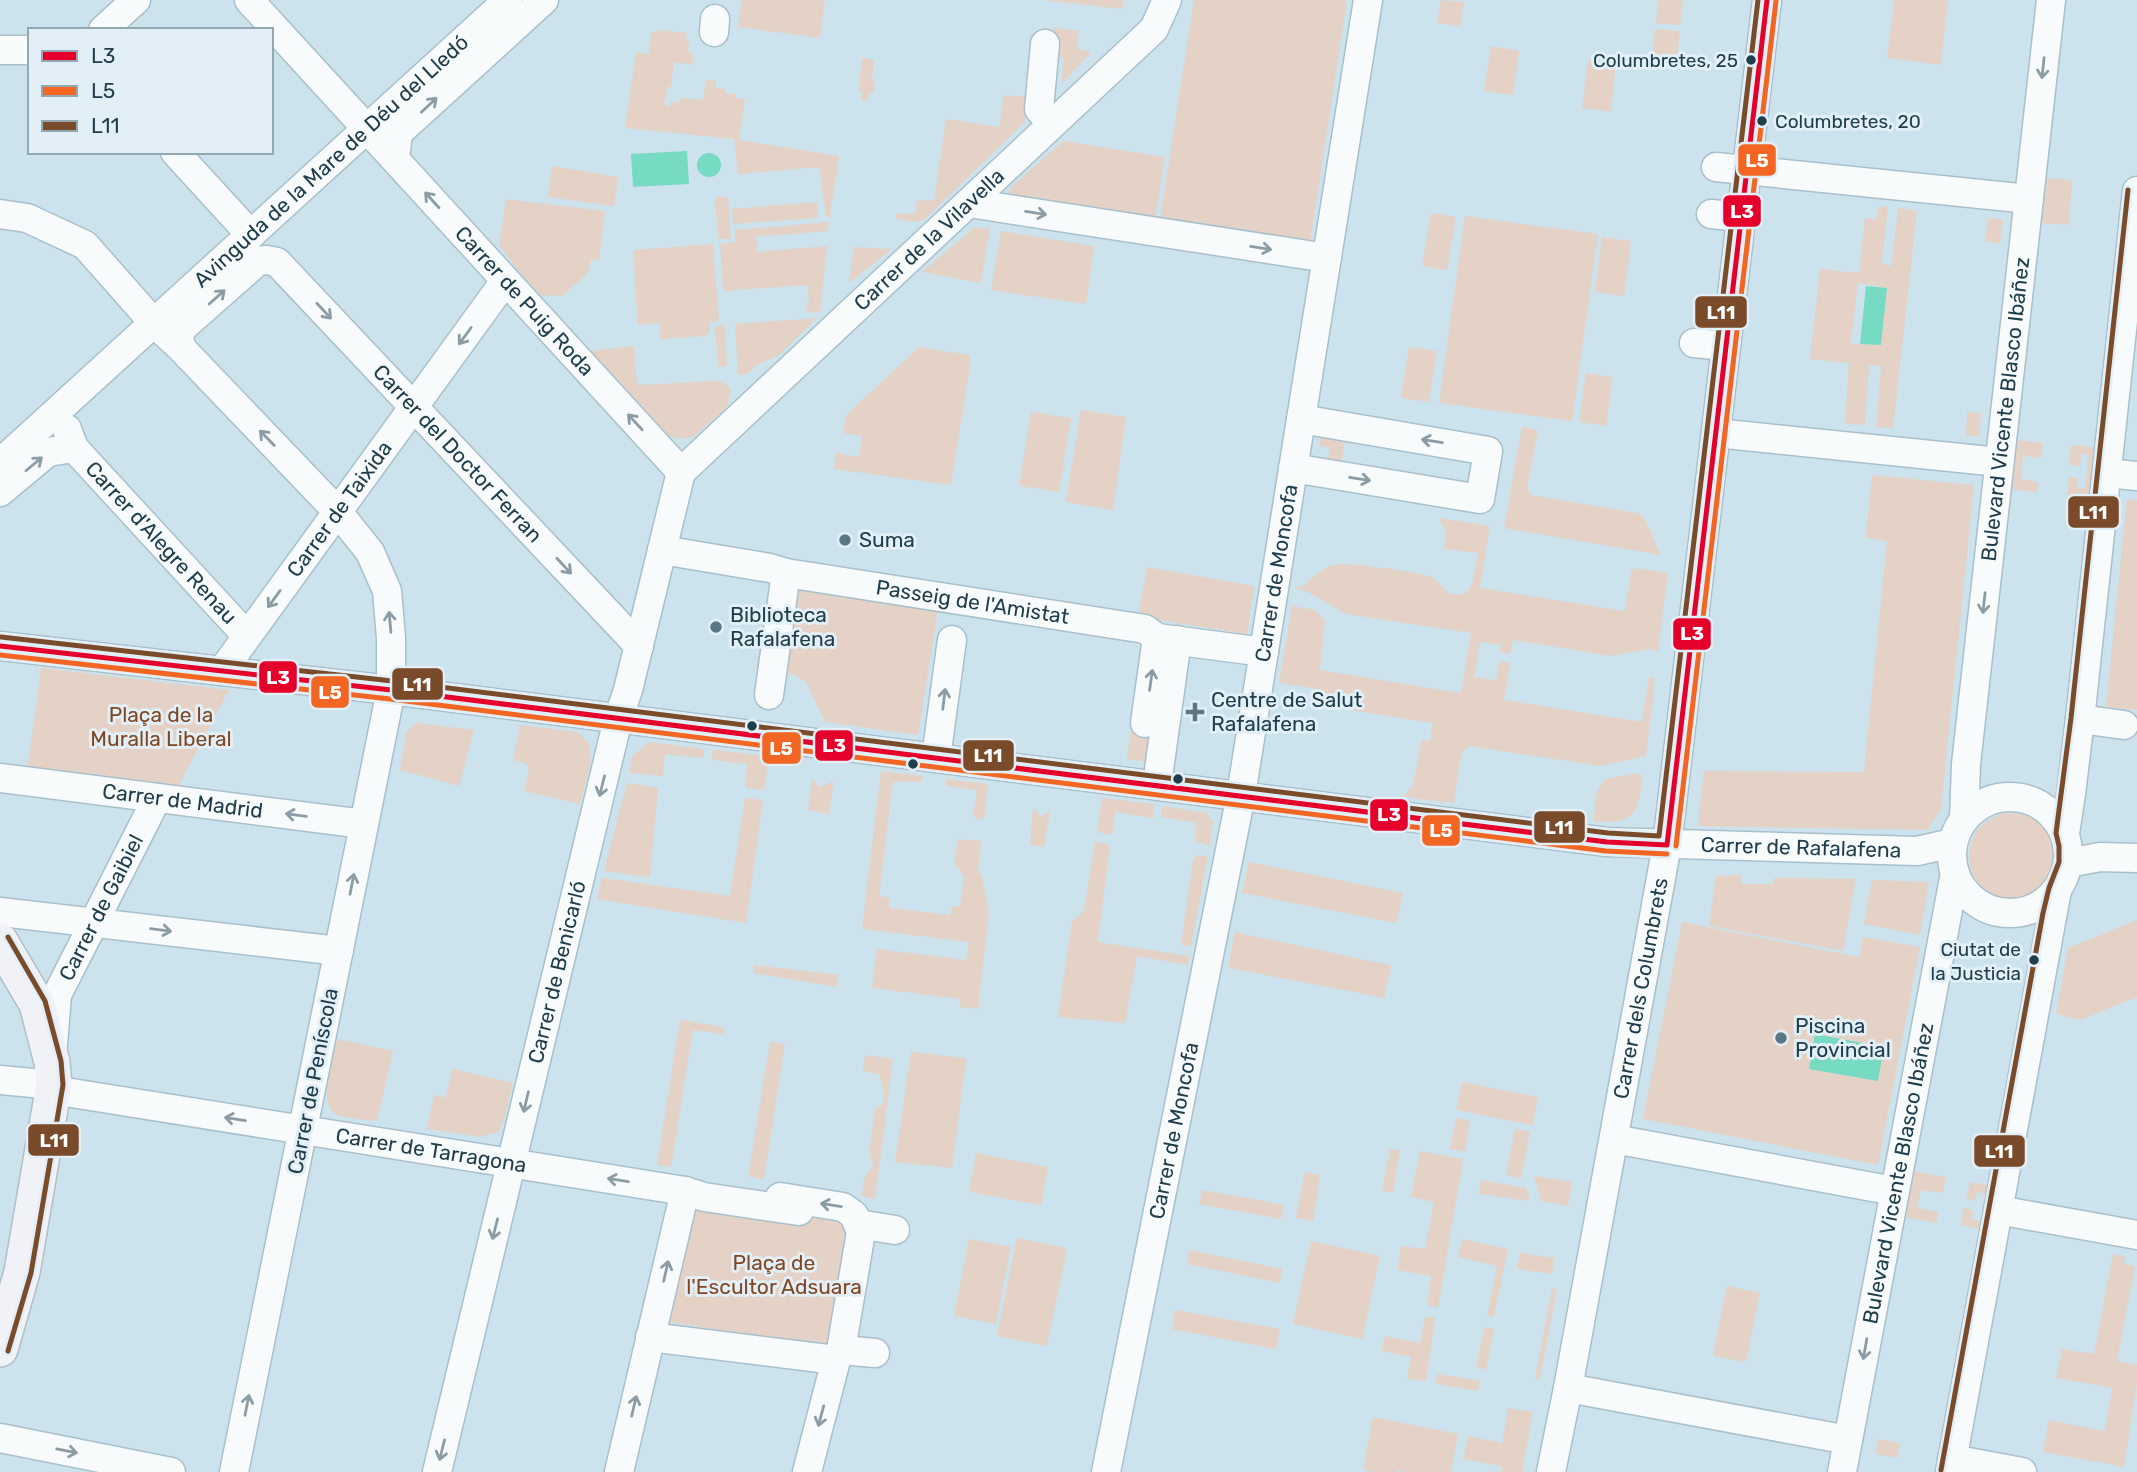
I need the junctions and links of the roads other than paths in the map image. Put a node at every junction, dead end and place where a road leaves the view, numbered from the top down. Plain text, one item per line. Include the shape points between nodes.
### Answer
1 (136, 0) edge
2 (249, 0) edge
3 (1167, 0) edge
4 (1368, 0) edge
5 (1767, 0) edge
6 (2051, 0) edge
7 (531, 7) edge
8 (105, 28) edge
9 (1045, 44) dead end
10 (0, 50) edge
11 (28, 50) edge
12 (358, 121) junction
13 (1052, 124) junction
14 (177, 154) edge
15 (395, 159) junction
16 (1716, 167) dead end
17 (1747, 170) junction
18 (2029, 199) junction
19 (969, 202) junction
20 (2136, 204) edge
21 (0, 214) edge
22 (1711, 214) dead end
23 (1741, 217) junction
24 (242, 226) junction
25 (1327, 258) junction
26 (277, 261) joint
27 (505, 281) junction
28 (145, 308) junction
29 (1694, 343) dead end
30 (1726, 346) junction
31 (188, 349) junction
32 (414, 406) junction
33 (1301, 419) junction
34 (1716, 433) junction
35 (1999, 462) junction
36 (0, 463) edge
37 (1293, 468) junction
38 (681, 472) junction
39 (2107, 473) junction
40 (2137, 476) edge
41 (0, 492) edge
42 (337, 511) junction
43 (662, 550) junction
44 (786, 573) junction
45 (247, 636) junction
46 (1167, 639) junction
47 (952, 640) dead end
48 (0, 646) edge
49 (639, 646) junction
50 (1264, 652) junction
51 (222, 671) junction
52 (391, 691) junction
53 (769, 695) dead end
54 (618, 719) junction
55 (2080, 719) junction
56 (1145, 723) dead end
57 (2124, 725) dead end
58 (936, 758) junction
59 (1160, 770) dead end
60 (0, 778) edge
61 (1241, 795) junction
62 (157, 798) junction
63 (364, 824) junction
64 (1667, 845) junction
65 (2067, 847) junction
66 (1956, 849) junction
67 (2137, 858) edge
68 (2057, 890) junction
69 (0, 912) edge
70 (94, 922) junction
71 (0, 941) edge
72 (339, 951) junction
73 (53, 1079) junction
74 (0, 1080) edge
75 (303, 1130) junction
76 (1614, 1139) junction
77 (511, 1163) junction
78 (685, 1191) junction
79 (1894, 1191) junction
80 (1998, 1210) junction
81 (799, 1212) dead end
82 (858, 1224) junction
83 (895, 1230) dead end
84 (2137, 1235) edge
85 (652, 1328) junction
86 (780, 1339) dead end
87 (0, 1349) edge
88 (876, 1353) dead end
89 (838, 1355) junction
90 (1568, 1388) junction
91 (0, 1438) edge
92 (1848, 1440) junction
93 (1951, 1465) edge
94 (172, 1472) edge
95 (234, 1472) edge
96 (436, 1472) edge
97 (619, 1472) edge
98 (807, 1472) edge
99 (1106, 1472) edge
100 (1550, 1472) edge
101 (1842, 1472) edge
102 (2022, 1472) edge

1 - 8 street
2 - 12 street, Carrer de Puig Roda
3 - 13 street, Carrer de la Vilavella via 1154,29
4 - 25 street, Carrer de Moncofa
5 - 17 street, Carrer dels Columbrets
6 -> 18 street, Bulevard Vicente Blasco Ibáñez
7 - 12 street, Avinguda de la Mare de Déu del Lledó
15 -> 7 street, Avinguda de la Mare de Déu del Lledó via 398,132
9 - 13 street via 1039,109
10 - 11 street
12 - 15 street, Carrer de Puig Roda
12 - 24 street, Avinguda de la Mare de Déu del Lledó
13 - 19 street, Carrer de la Vilavella
14 - 24 street
27 -> 15 street, Carrer de Puig Roda
16 - 17 street
17 - 18 street via 1894,197
17 - 23 street, Carrer dels Columbrets
18 - 35 street, Bulevard Vicente Blasco Ibáñez
19 -> 25 street
19 - 38 street, Carrer de la Vilavella
20 - 39 street
21 - 28 street via 27,218 85,245
22 - 23 street
23 - 30 street, Carrer dels Columbrets
24 - 28 street, Avinguda de la Mare de Déu del Lledó
25 - 33 street, Carrer de Moncofa via 1333,290
31 -> 26 street, Avinguda de la Mare de Déu del Lledó via 179,339 181,329 258,261
26 -> 32 street, Carrer del Doctor Ferran
27 -> 32 street, Carrer de Taixida
38 -> 27 street, Carrer de Puig Roda
28 - 31 street
28 - 36 street, Avinguda de la Mare de Déu del Lledó
29 - 30 street
30 - 34 street, Carrer dels Columbrets
42 -> 31 street, Carrer de Peníscola via 230,400
32 - 42 street, Carrer de Taixida
32 -> 49 street, Carrer del Doctor Ferran
33 - 37 street, Carrer de Moncofa
37 -> 33 street via 1480,499 1488,451
34 - 35 street via 1869,438
34 - 64 street, Carrer dels Columbrets
35 -> 66 street, Bulevard Vicente Blasco Ibáñez
37 - 50 street, Carrer de Moncofa
38 - 43 street, Carrer de Benicarló
39 - 40 street
39 - 55 street
41 -> 45 street, Carrer d'Alegre Renau via 70,439
42 -> 45 street, Carrer de Taixida
52 -> 42 street, Carrer de Peníscola via 387,590 370,552
43 - 44 street, Passeig de l'Amistat
43 - 49 street, Carrer de Benicarló
44 - 46 street, Passeig de l'Amistat via 1144,629
44 - 53 street
45 - 51 street, Carrer de Taixida
46 - 50 street, Passeig de l'Amistat
56 -> 46 street
46 - 59 street
58 -> 47 street
48 - 51 street, Carrer de Rafalafena
49 - 54 street, Carrer de Benicarló
50 - 61 street, Carrer de Moncofa
51 - 52 street, Carrer de Rafalafena
52 - 54 street, Carrer de Rafalafena
52 - 63 street, Carrer de Peníscola
54 - 58 street, Carrer de Rafalafena
54 -> 77 street, Carrer de Benicarló
55 - 57 street
55 - 65 street
58 - 61 street, Carrer de Rafalafena via 965,749 1116,768
60 - 62 street, Carrer de Madrid
61 - 64 street, Carrer de Rafalafena via 1607,842
61 - 99 street, Carrer de Moncofa
63 -> 62 street, Carrer de Madrid
62 - 70 street, Carrer de Gaibiel
72 -> 63 street, Carrer de Peníscola
64 - 66 street, Carrer de Rafalafena
64 - 76 street, Carrer dels Columbrets
65 - 66 street via 2052,814 2020,797 1995,799 1972,811
65 - 67 street via 2100,857
65 - 68 street
66 - 68 street via 1961,886 1979,904 2012,913 2032,909
66 - 79 street, Bulevard Vicente Blasco Ibáñez
68 - 80 street
69 - 70 street
70 -> 72 street
70 - 73 street, Carrer de Gaibiel via 57,995
71 - 73 main road via 37,1004
72 - 75 street, Carrer de Peníscola
73 - 74 street, Carrer de Tarragona
75 -> 73 street, Carrer de Tarragona
73 - 87 main road via 22,1272
75 - 77 street, Carrer de Tarragona
95 -> 75 street, Carrer de Peníscola
76 - 79 street
76 - 90 street, Carrer dels Columbrets
78 -> 77 street, Carrer de Tarragona
77 -> 96 street, Carrer de Benicarló
78 - 81 street
82 -> 78 street via 843,1207 707,1186
85 -> 78 street
79 -> 92 street, Bulevard Vicente Blasco Ibáñez
80 - 84 street via 2043,1205
80 - 93 street
82 - 83 street
82 - 89 street via 861,1232
85 - 86 street
85 - 89 street
97 -> 85 street
88 - 89 street
89 -> 98 street
90 - 92 street
90 - 100 street, Carrer dels Columbrets
91 -> 94 street
92 - 101 street, Bulevard Vicente Blasco Ibáñez
93 - 102 street

